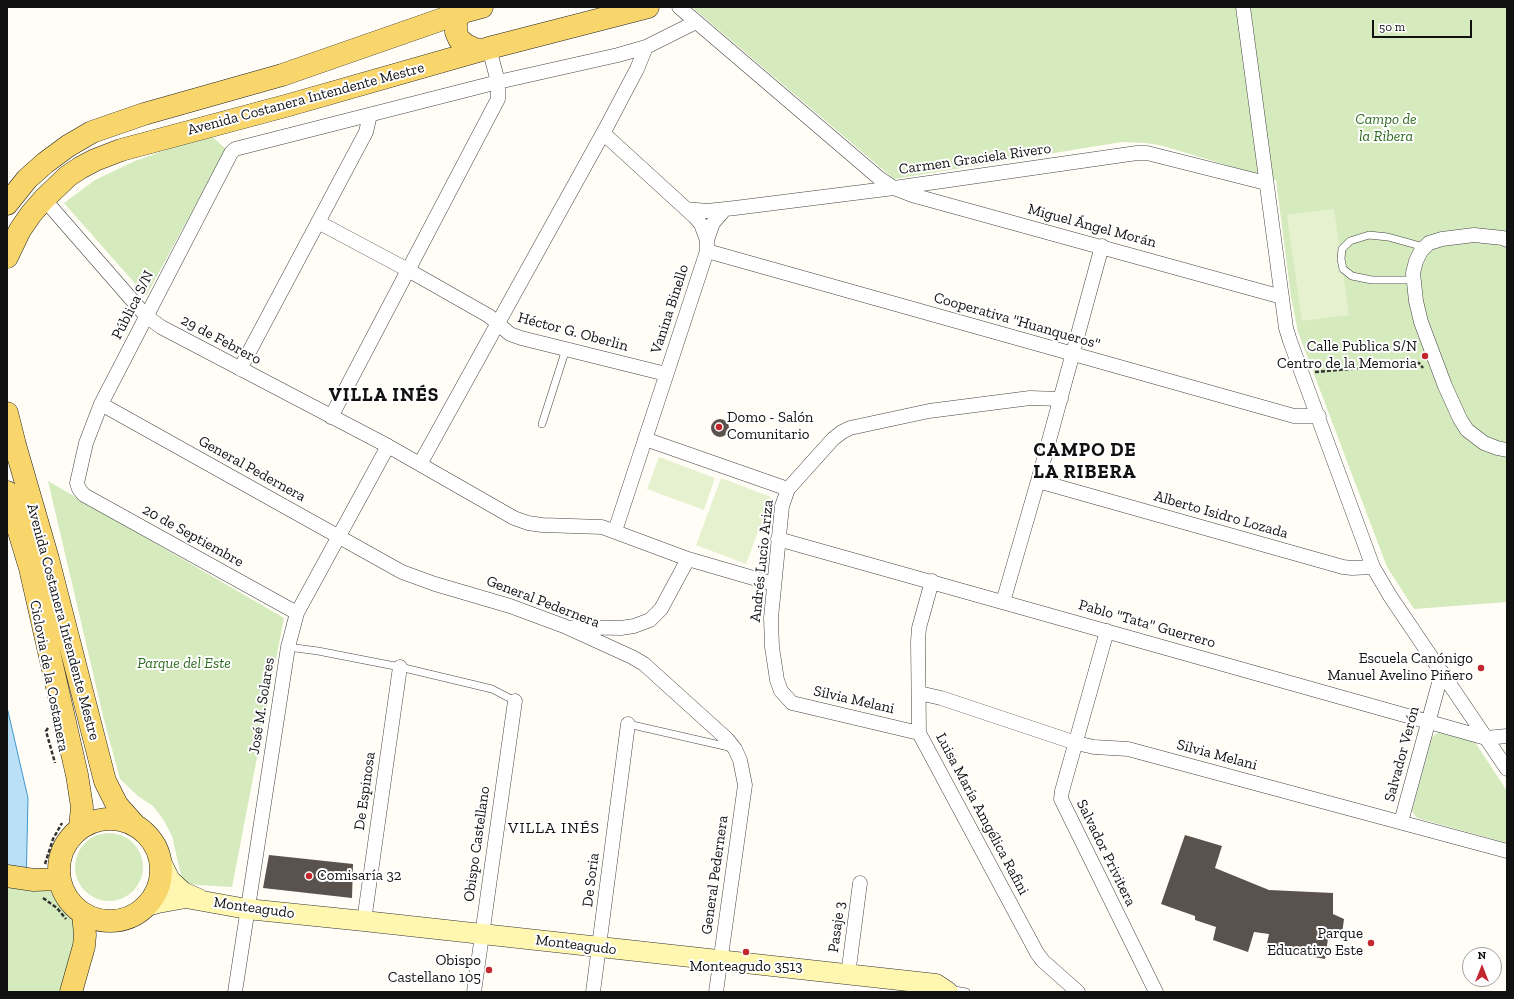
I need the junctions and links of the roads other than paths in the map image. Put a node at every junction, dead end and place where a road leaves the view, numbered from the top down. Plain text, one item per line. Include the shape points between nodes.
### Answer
1 (482, 7) edge
2 (648, 7) edge
3 (679, 7) edge
4 (1243, 7) edge
5 (460, 13) junction
6 (696, 22) junction
7 (646, 47) junction
8 (484, 49) junction
9 (618, 55) junction
10 (634, 74) junction
11 (498, 82) junction
12 (370, 115) junction
13 (603, 133) junction
14 (952, 179) junction
15 (1266, 182) junction
16 (894, 188) junction
17 (44, 199) junction
18 (7, 204) edge
19 (956, 207) junction
20 (686, 209) junction
21 (725, 209) junction
22 (318, 222) junction
23 (1507, 240) edge
24 (707, 245) junction
25 (1102, 246) junction
26 (1424, 248) junction
27 (7, 257) edge
28 (408, 270) junction
29 (1414, 280) junction
30 (1282, 297) junction
31 (146, 316) junction
32 (496, 323) junction
33 (566, 349) junction
34 (1072, 355) junction
35 (240, 369) junction
36 (666, 374) junction
37 (1061, 399) junction
38 (101, 404) junction
39 (7, 412) edge
40 (1319, 416) junction
41 (331, 417) junction
42 (542, 424) dead end
43 (645, 439) junction
44 (388, 446) junction
45 (1507, 450) edge
46 (420, 464) junction
47 (1038, 481) junction
48 (77, 483) joint
49 (788, 489) junction
50 (7, 492) edge
51 (614, 531) junction
52 (338, 537) junction
53 (778, 539) junction
54 (688, 559) junction
55 (1373, 567) junction
56 (932, 581) junction
57 (774, 584) junction
58 (1004, 602) junction
59 (297, 613) junction
60 (564, 626) junction
61 (1107, 631) junction
62 (288, 647) junction
63 (400, 667) junction
64 (1442, 672) junction
65 (919, 693) junction
66 (784, 696) joint
67 (515, 701) joint
68 (1429, 722) junction
69 (628, 724) joint
70 (919, 733) junction
71 (1507, 736) edge
72 (1486, 738) junction
73 (1076, 743) junction
74 (734, 749) junction
75 (1507, 769) edge
76 (1401, 822) junction
77 (72, 823) junction
78 (134, 824) junction
79 (1507, 851) edge
80 (161, 862) junction
81 (7, 876) edge
82 (43, 880) junction
83 (860, 883) dead end
84 (202, 900) junction
85 (146, 906) junction
86 (247, 909) junction
87 (76, 919) junction
88 (364, 921) junction
89 (482, 934) junction
90 (600, 948) junction
91 (720, 961) junction
92 (848, 975) junction
93 (945, 990) edge
94 (71, 992) edge
95 (235, 992) edge
96 (474, 992) edge
97 (593, 992) edge
98 (716, 992) edge
99 (966, 992) edge
100 (1078, 992) edge
101 (1156, 992) edge

1 - 5 main road, Avenida Costanera Intendente Mestre
2 - 8 main road, Avenida Costanera Intendente Mestre
3 - 6 street
4 - 15 street
5 - 8 main road via 456,22 459,39 466,45
5 - 18 main road, Avenida Costanera Intendente Mestre via 282,75 144,114 92,132 45,162
6 - 7 street
6 - 16 street
7 - 9 street
7 - 10 street
8 - 11 street
8 - 17 main road, Avenida Costanera Intendente Mestre via 121,150 80,168
9 - 10 street via 629,60
9 - 11 street
10 - 13 street
11 - 12 street
11 - 28 street via 496,104
12 - 22 street via 366,132
12 - 31 street, Pública S/N via 235,148
13 - 20 street
13 - 32 street
14 - 15 street, Carmen Graciela Rivero via 1137,152
14 - 16 street, Carmen Graciela Rivero
14 - 19 street via 948,192
15 - 30 street
16 - 19 street, Miguel Ángel Morán
16 - 21 street, Carmen Graciela Rivero
17 - 27 main road, Avenida Costanera Intendente Mestre via 20,230
17 - 31 street, 29 de Febrero
19 - 25 street, Miguel Ángel Morán
20 - 21 street, Carmen Graciela Rivero
20 - 24 street via 701,224
21 - 24 street, Vanina Binello via 713,223
22 - 28 street, Héctor G. Oberlin
22 - 35 street
23 - 26 street via 1474,236 1442,239 1429,243
24 - 34 street, Cooperativa "Huanqueros"
24 - 36 street, Vanina Binello
25 - 30 street, Miguel Ángel Morán
25 - 34 street
26 - 29 street via 1416,261
26 - 29 lane via 1388,237 1369,235 1350,241 1342,249 1343,270 1352,276 1372,280
28 - 32 street, Héctor G. Oberlin via 489,316
28 - 41 street
29 - 45 street via 1421,322 1460,419 1467,430 1484,442
30 - 40 street via 1286,328
31 - 35 street, 29 de Febrero via 161,327
31 - 38 street, Pública S/N
32 - 33 street, Héctor G. Oberlin via 510,334
32 - 46 street
33 - 36 street, Héctor G. Oberlin
33 - 42 lane
34 - 37 street
34 - 40 street, Cooperativa "Huanqueros" via 1294,416
35 - 41 street, 29 de Febrero
36 - 43 street, Vanina Binello
37 - 47 street
37 - 49 street, Andrés Lucio Ariza via 1030,398 928,411 850,428 833,439
38 - 48 street, Pública S/N via 86,443
38 - 52 street, General Pedernera
39 - 78 main road, Avenida Costanera Intendente Mestre via 50,566 105,781 117,805
40 - 55 street
41 - 44 street, 29 de Febrero
43 - 49 street
43 - 51 street, Vanina Binello
44 - 46 street, 29 de Febrero
44 - 52 street, José M. Solares
46 - 51 street via 528,524 602,527
47 - 55 street, Alberto Isidro Lozada via 1343,567
47 - 58 street
48 - 59 street, 20 de Septiembre via 84,495
49 - 53 street, Andrés Lucio Ariza via 782,506
50 - 77 main road, Avenida Costanera Intendente Mestre via 30,568 77,775 82,808
51 - 54 street
52 - 59 street, José M. Solares
52 - 60 street, General Pedernera via 402,572
53 - 56 street, Pablo "Tata" Guerrero
53 - 57 street, Andrés Lucio Ariza
54 - 57 street
54 - 60 street via 661,609 650,620 616,629
55 - 64 street via 1386,591
56 - 58 street, Pablo "Tata" Guerrero
56 - 65 street, Luisa María Amgélica Rafini via 919,628
57 - 66 street, Andrés Lucio Ariza via 771,640 777,680
58 - 61 street, Pablo "Tata" Guerrero
59 - 62 street, José M. Solares
60 - 74 street, General Pedernera via 644,664
61 - 68 street, Pablo "Tata" Guerrero
61 - 73 street, Salvador Privitera
62 - 63 lane
62 - 86 street, José M. Solares
63 - 67 lane via 492,689
63 - 88 street, De Espinosa
64 - 68 street, Salvador Verón
64 - 72 street
65 - 70 street, Luisa María Amgélica Rafini
65 - 73 street, Silvia Melani
66 - 70 street, Silvia Melani via 792,703
67 - 89 street, Obispo Castellano
68 - 72 street, Pablo "Tata" Guerrero
68 - 76 street, Salvador Verón
69 - 74 lane
69 - 90 street, De Soria
70 - 100 street, Luisa María Amgélica Rafini via 1037,953
71 - 72 street, Pablo "Tata" Guerrero
72 - 75 street
73 - 76 street, Silvia Melani via 1128,749
73 - 101 street, Salvador Privitera via 1061,800
74 - 91 street, General Pedernera via 742,768 745,785
76 - 79 street, Silvia Melani
77 - 78 main road via 106,818
77 - 82 main road via 68,839 60,854 58,870
78 - 80 main road via 146,833 156,846
80 - 84 street, Monteagudo via 170,880 183,892
80 - 85 main road via 161,878 156,893
81 - 82 main road
82 - 87 main road via 69,902
83 - 92 street, Pasaje 3
84 - 85 street, Monteagudo via 186,898
84 - 86 street, Monteagudo
85 - 87 main road via 132,916 116,921
86 - 88 street, Monteagudo
86 - 95 street, José M. Solares
87 - 94 main road via 85,935
88 - 89 street, Monteagudo
89 - 90 street, Monteagudo
89 - 96 street, Obispo Castellano
90 - 91 street, Monteagudo
90 - 97 street, De Soria
91 - 92 street, Monteagudo
91 - 98 street, General Pedernera
92 - 93 street, Monteagudo via 936,984
93 - 99 lane

